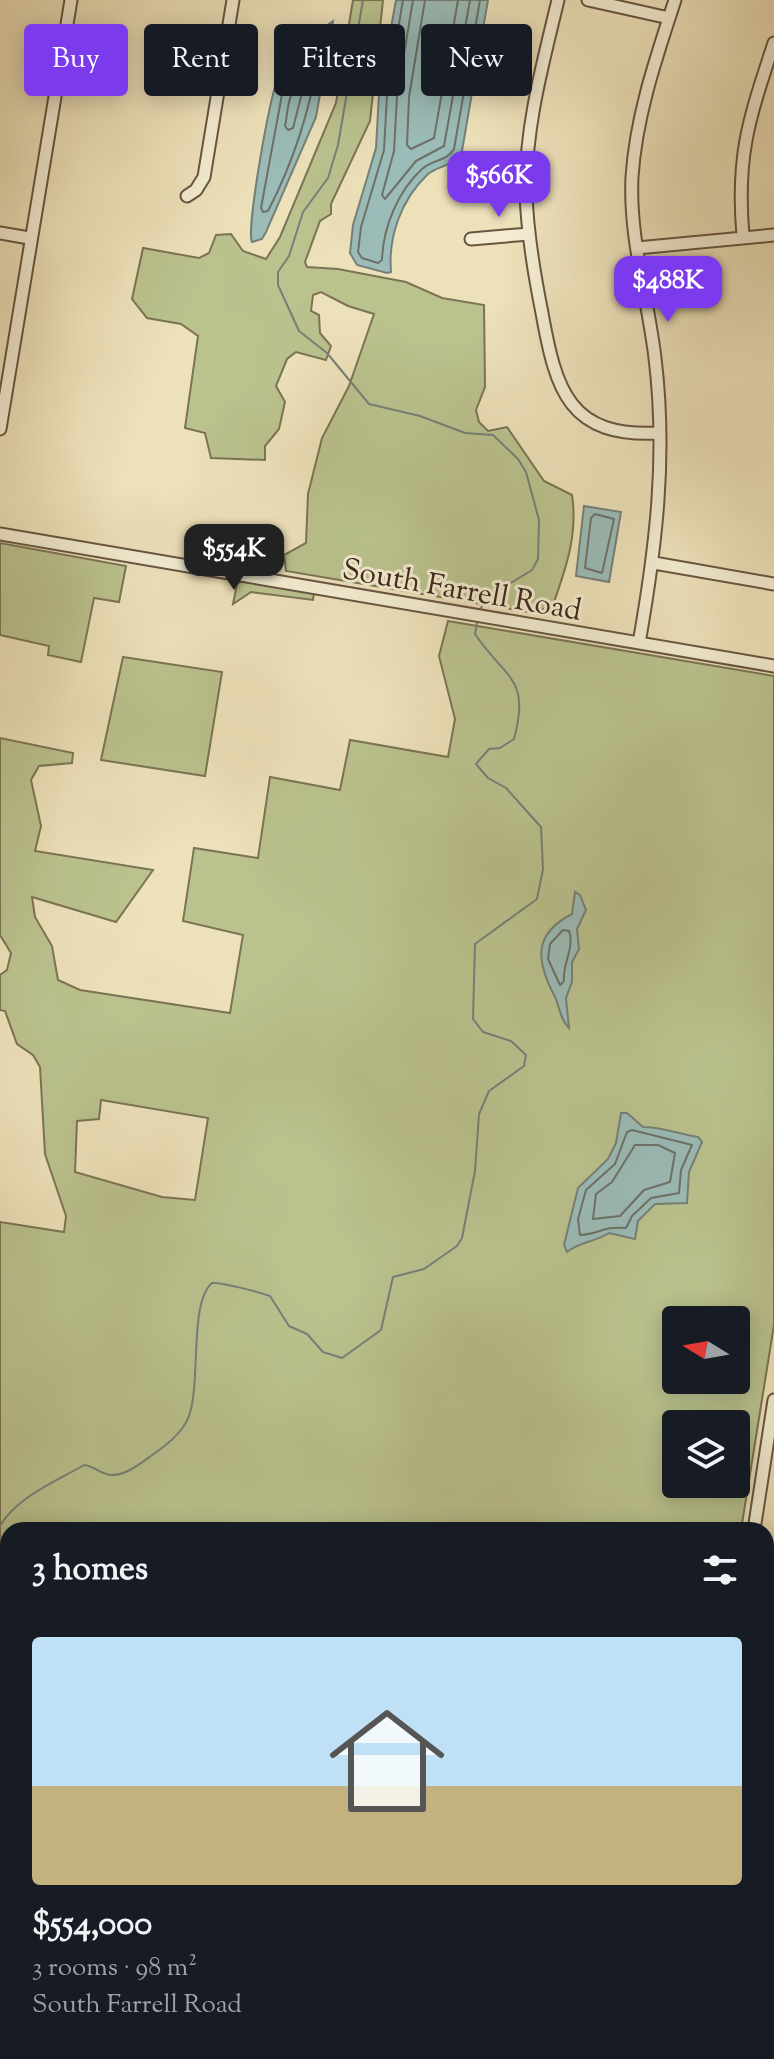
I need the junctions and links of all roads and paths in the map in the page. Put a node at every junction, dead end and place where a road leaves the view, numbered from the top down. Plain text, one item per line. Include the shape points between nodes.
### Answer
1 (71, 0) edge
2 (233, 0) edge
3 (558, 0) edge
4 (588, 0) edge
5 (675, 0) edge
6 (669, 18) junction
7 (774, 43) edge
8 (187, 196) dead end
9 (0, 233) edge
10 (529, 234) junction
11 (774, 235) edge
12 (743, 236) junction
13 (29, 238) junction
14 (471, 239) dead end
15 (637, 248) junction
16 (0, 429) edge
17 (660, 433) junction
18 (0, 534) edge
19 (654, 563) junction
20 (774, 584) edge
21 (639, 643) junction
22 (774, 666) edge
23 (774, 1400) edge
24 (755, 1522) edge

1 - 13 street
2 - 8 street via 204,177
3 - 10 street via 533,110 526,191
4 - 6 street
5 - 6 street
6 - 15 street via 635,144 632,214
7 - 12 street via 740,159
9 - 13 street
10 - 14 street
10 - 17 street via 559,388 598,426 629,435
11 - 12 street
12 - 15 street
13 - 16 street
15 - 17 street via 655,356
17 - 19 street via 661,506
18 - 21 street, South Farrell Road
19 - 20 street
19 - 21 street
21 - 22 street, South Farrell Road
23 - 24 street

